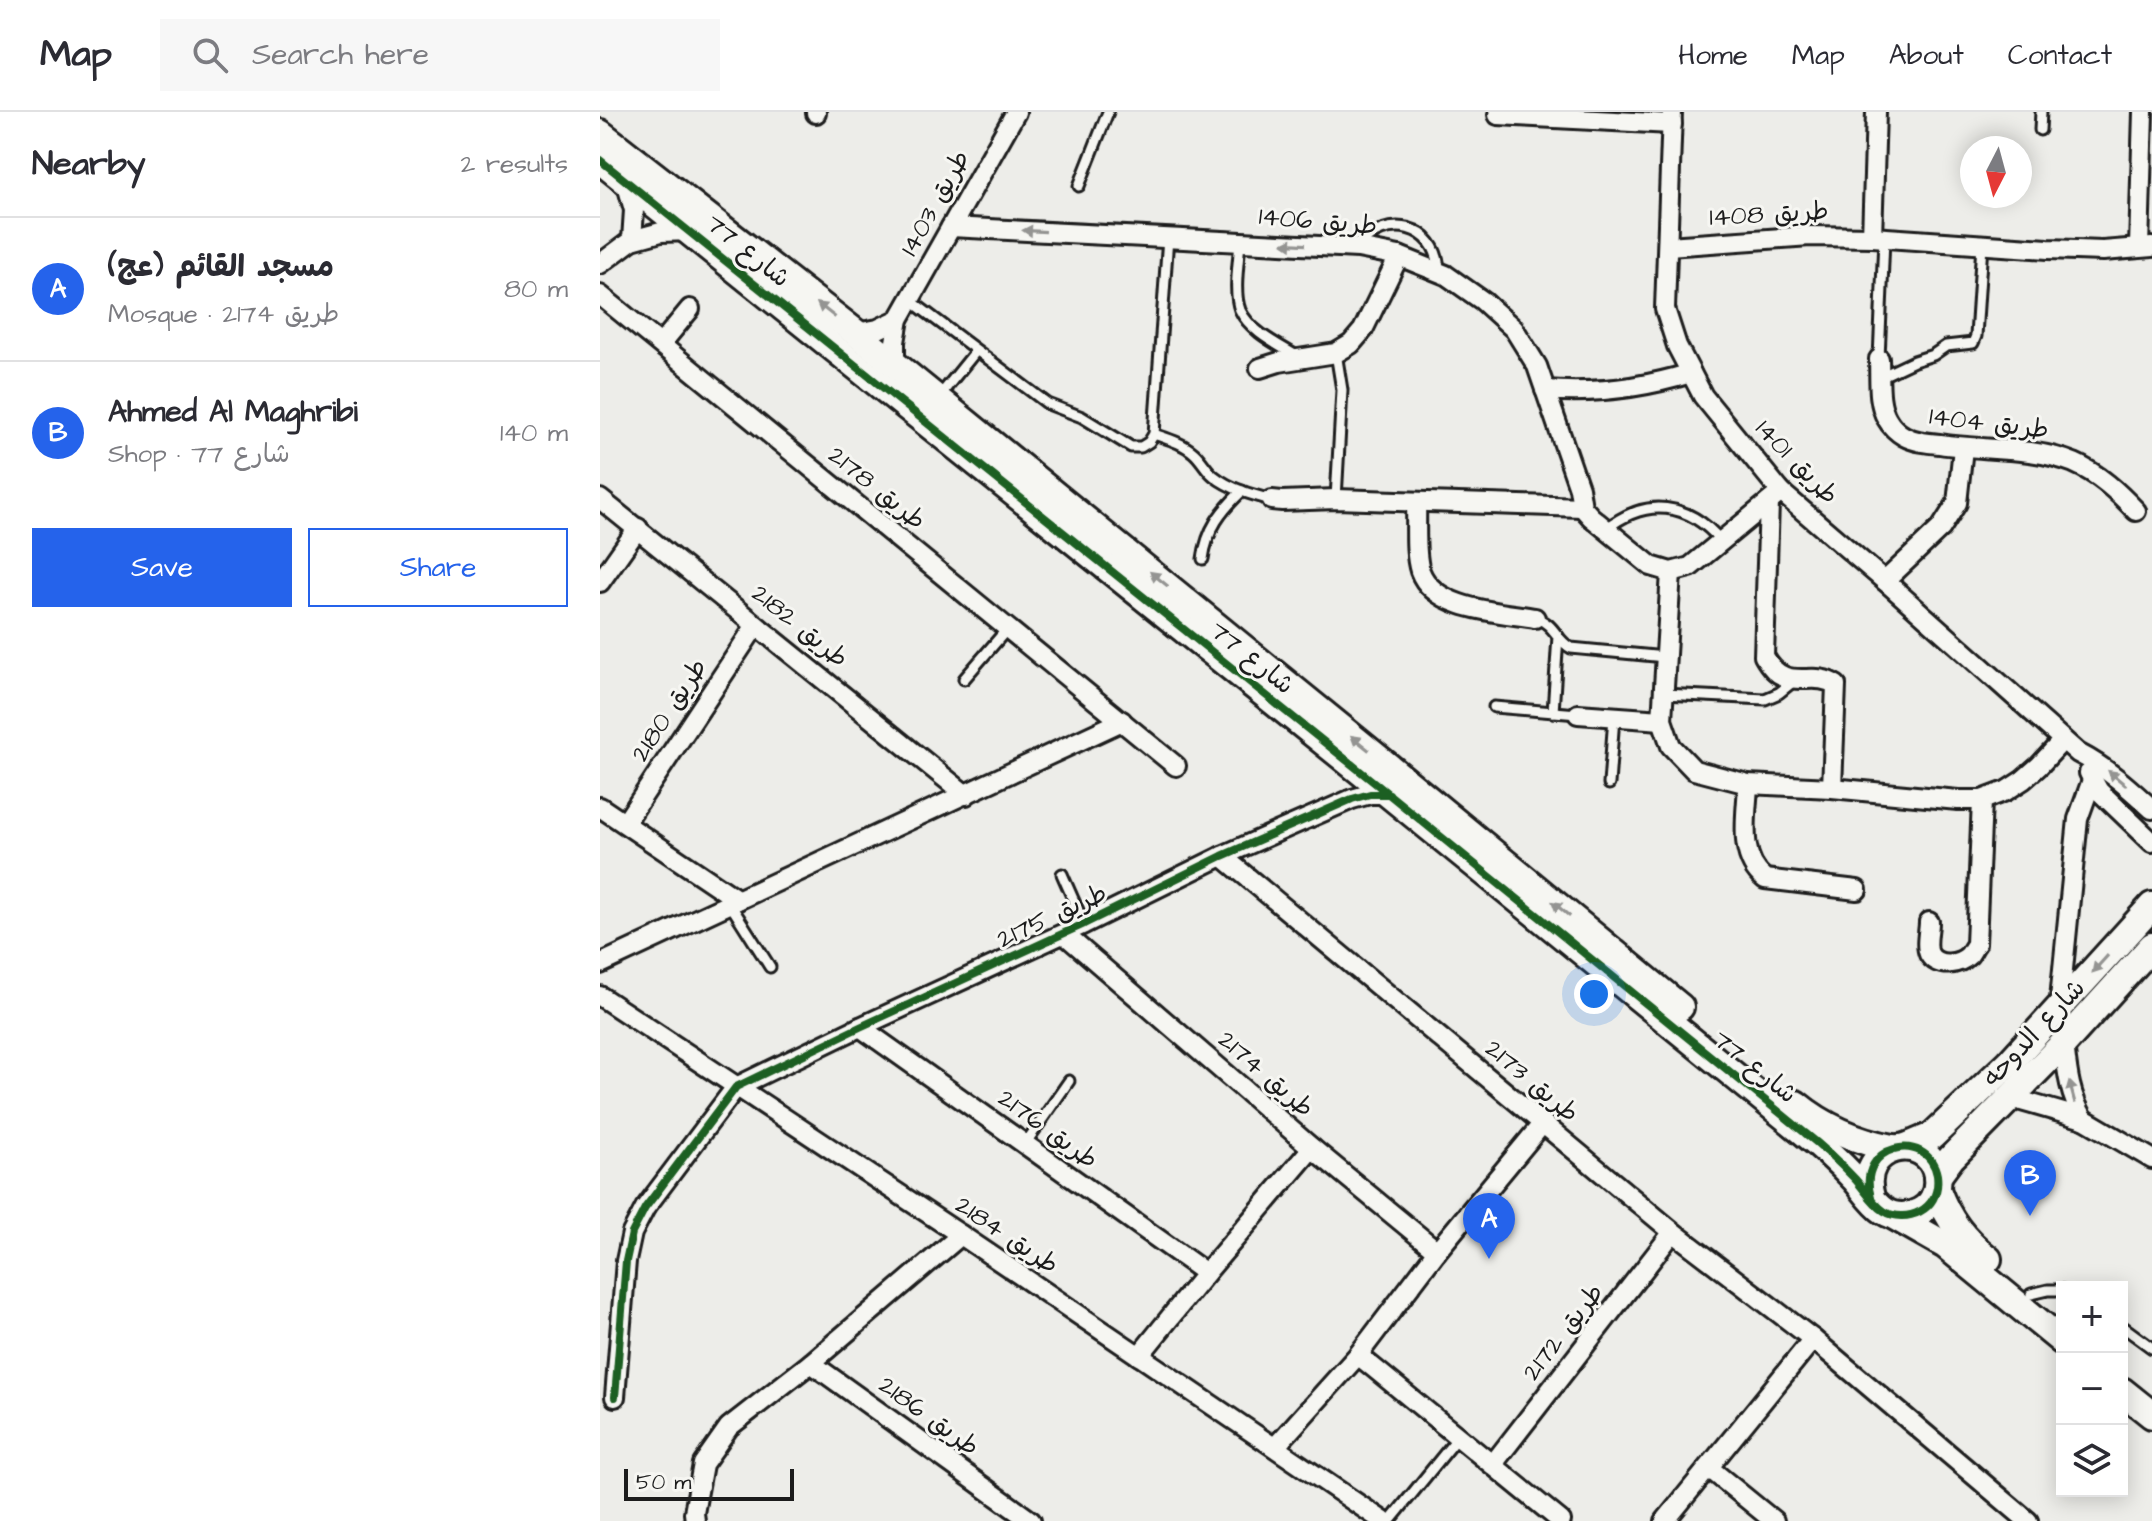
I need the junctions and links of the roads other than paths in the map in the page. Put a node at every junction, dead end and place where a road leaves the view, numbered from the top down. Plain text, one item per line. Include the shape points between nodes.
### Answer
1 (1016, 112) edge
2 (1108, 112) edge
3 (1876, 112) edge
4 (2041, 112) edge
5 (2143, 112) edge
6 (1498, 115) dead end
7 (1672, 118) edge
8 (2040, 130) dead end
9 (600, 133) edge
10 (600, 160) edge
11 (626, 181) junction
12 (1079, 186) dead end
13 (951, 227) junction
14 (691, 231) junction
15 (1168, 237) junction
16 (1878, 238) junction
17 (632, 240) junction
18 (1240, 241) junction
19 (1982, 245) junction
20 (1668, 246) junction
21 (2146, 247) edge
22 (1358, 248) junction
23 (1399, 256) junction
24 (600, 264) edge
25 (1439, 271) junction
26 (600, 295) edge
27 (910, 300) junction
28 (690, 309) dead end
29 (899, 319) junction
30 (856, 333) junction
31 (661, 344) junction
32 (976, 351) junction
33 (1336, 353) junction
34 (1299, 358) junction
35 (895, 366) junction
36 (1260, 368) dead end
37 (1880, 368) junction
38 (1691, 373) junction
39 (1545, 390) junction
40 (937, 399) junction
41 (1154, 434) junction
42 (1963, 448) junction
43 (1242, 491) junction
44 (1775, 497) junction
45 (600, 499) edge
46 (1336, 499) junction
47 (1272, 500) joint
48 (1416, 502) junction
49 (1582, 507) junction
50 (2136, 511) dead end
51 (638, 528) junction
52 (1606, 529) junction
53 (1721, 541) junction
54 (1203, 559) dead end
55 (1671, 572) junction
56 (1885, 581) junction
57 (600, 582) edge
58 (1535, 618) joint
59 (756, 625) junction
60 (1008, 628) junction
61 (1558, 636) junction
62 (1665, 657) junction
63 (964, 679) dead end
64 (1795, 680) junction
65 (1664, 694) junction
66 (1494, 707) dead end
67 (1553, 712) junction
68 (1578, 714) joint
69 (1614, 717) junction
70 (1662, 720) junction
71 (1122, 721) junction
72 (2063, 740) junction
73 (2078, 753) junction
74 (1176, 766) dead end
75 (1356, 767) junction
76 (2092, 780) junction
77 (1609, 784) dead end
78 (1748, 784) junction
79 (1832, 788) junction
80 (1389, 794) junction
81 (966, 795) junction
82 (1352, 799) junction
83 (1982, 800) junction
84 (600, 807) edge
85 (2152, 809) edge
86 (625, 823) junction
87 (2152, 842) edge
88 (1222, 856) junction
89 (1062, 874) dead end
90 (1857, 890) dead end
91 (734, 902) junction
92 (2152, 906) edge
93 (1929, 922) dead end
94 (1084, 924) junction
95 (1064, 934) junction
96 (2152, 946) edge
97 (600, 964) edge
98 (770, 967) dead end
99 (600, 996) edge
100 (2059, 1009) junction
101 (860, 1027) junction
102 (2064, 1043) junction
103 (1069, 1081) dead end
104 (736, 1087) junction
105 (2011, 1098) junction
106 (2084, 1119) junction
107 (1543, 1123) junction
108 (1025, 1144) junction
109 (1312, 1148) junction
110 (1899, 1148) junction
111 (2152, 1159) edge
112 (1937, 1183) junction
113 (1871, 1197) junction
114 (1894, 1216) junction
115 (1673, 1232) junction
116 (961, 1235) junction
117 (1437, 1251) junction
118 (1206, 1273) junction
119 (2056, 1290) edge
120 (2031, 1294) junction
121 (2056, 1315) edge
122 (2128, 1330) edge
123 (2056, 1336) edge
124 (1813, 1339) junction
125 (2152, 1348) edge
126 (1358, 1355) junction
127 (1139, 1356) junction
128 (811, 1363) junction
129 (2128, 1374) edge
130 (2152, 1394) edge
131 (2128, 1396) edge
132 (615, 1397) dead end
133 (2152, 1415) edge
134 (1459, 1436) junction
135 (1275, 1447) junction
136 (1493, 1464) junction
137 (1709, 1468) junction
138 (1024, 1516) edge
139 (695, 1521) edge
140 (999, 1521) edge
141 (1383, 1521) edge
142 (1390, 1521) edge
143 (1561, 1521) edge
144 (1665, 1521) edge
145 (1774, 1521) edge
146 (2028, 1521) edge

1 - 13 street, طريق 1403
2 - 12 lane
3 - 16 street
4 - 8 lane
5 - 21 street, طريق 1408
6 - 7 street
7 - 20 street, طريق 1401
30 -> 9 street, شارع 77
10 - 11 street, شارع 77
11 - 14 street, شارع 77
11 - 17 street via 634,210
15 -> 13 street, طريق 1406
13 - 27 street, طريق 1403
14 - 17 street
14 - 75 street, شارع 77
15 - 18 street, طريق 1406
15 - 41 lane
16 - 19 street, طريق 1408
16 - 20 street, طريق 1408 via 1810,236
16 - 37 lane
17 - 24 street
22 -> 18 street, طريق 1406
18 - 34 lane via 1240,309 1254,327
19 - 21 street, طريق 1408 via 2103,251
19 - 37 lane via 1973,343 1946,346 1933,355
20 - 38 street, طريق 1401 via 1665,309
22 - 23 street, طريق 1406
22 - 25 lane via 1375,231 1409,229 1435,250
23 - 25 street, طريق 1406
23 - 33 street via 1363,330
25 - 39 street, طريق 1406 via 1514,329
26 - 31 street, طريق 2178
27 - 29 street, طريق 1403
27 - 32 lane
28 - 31 street
29 - 30 street
29 - 35 street, طريق 1403
30 - 35 street, شارع 77
31 - 60 street, طريق 2178
32 - 40 lane
32 - 41 lane via 1038,398 1131,447 1141,447
33 - 34 street
33 - 46 lane via 1342,400
34 - 36 street
35 - 40 street, شارع 77
37 - 42 street, طريق 1404 via 1883,411 1896,429 1915,440
38 - 39 street via 1619,389
38 - 44 street, طريق 1401
39 - 49 street, طريق 1406
110 -> 40 street, شارع 77 via 1851,1138 1813,1118
41 - 43 lane via 1185,446 1214,477
42 - 50 street, طريق 1404 via 2047,455 2073,463 2097,475
42 - 56 street via 1957,503 1941,528
43 - 47 lane
43 - 54 lane via 1216,519
44 - 53 street
44 - 56 street, طريق 1401
44 - 64 street via 1764,656 1780,674
45 - 51 street, طريق 2182
46 - 47 street
46 - 48 street
48 - 49 street
48 - 58 street via 1420,571 1439,595 1452,603
49 - 52 street
51 - 57 street
51 - 59 street, طريق 2182
52 - 53 lane via 1634,512 1666,508 1697,518
52 - 55 street via 1651,566
53 - 55 street via 1690,567
55 - 62 street
56 - 72 street, طريق 1401
58 - 61 lane
59 - 81 street, طريق 2182
59 - 86 street, طريق 2180
60 - 63 lane
60 - 71 street, طريق 2178
61 - 62 lane via 1571,648
61 - 67 lane
62 - 65 street
64 - 65 lane via 1773,697 1758,700
64 - 79 street via 1836,685
65 - 70 street
66 - 67 lane
67 - 68 lane
68 - 69 street
69 - 70 street
69 - 77 lane
70 - 78 street via 1671,746 1694,770
71 - 74 street, طريق 2178
71 - 81 street
72 - 73 street, طريق 1401
72 - 83 street via 2023,780
73 - 76 street, طريق 1401
85 -> 73 street, طريق 1401 via 2117,777
75 - 80 street, شارع 77
75 - 82 street
76 - 87 street, طريق 1401
76 - 100 street via 2078,819
78 - 79 street
78 - 90 street via 1746,851 1756,872 1765,879
79 - 83 street
80 - 82 street, طريق 2175
80 - 113 street, شارع 77 via 1814,1140
81 - 91 street
82 - 88 street, طريق 2175
83 - 93 street via 1976,944 1958,962 1943,964 1927,951
84 - 86 street
86 - 91 street
88 - 94 street, طريق 2175
88 - 107 street, طريق 2173
89 - 94 lane
91 - 97 street
91 - 98 lane
92 -> 100 street, شارع الدوحه
94 - 95 street, طريق 2175
95 - 101 street, طريق 2175
95 - 109 street, طريق 2174
96 - 102 street, شارع الدوحه
99 - 104 street, طريق 2184
100 - 110 street, شارع الدوحه via 1932,1136
101 - 104 street, طريق 2175
101 - 108 street, طريق 2176
102 - 105 street, شارع الدوحه
106 -> 102 street via 2070,1091
103 - 108 lane
104 - 116 street, طريق 2184
104 - 132 street via 632,1233
105 - 106 street
105 - 112 street, شارع الدوحه via 1951,1158
106 - 111 street
107 - 115 street, طريق 2173
107 - 117 street
108 - 118 street, طريق 2176
109 - 117 street, طريق 2174
109 - 118 street
110 - 112 street via 1927,1157
110 - 113 street via 1876,1159 1868,1187
112 - 114 street via 1926,1208
112 - 120 street via 1959,1233
113 - 114 street
114 - 123 street via 1945,1245
115 - 124 street, طريق 2173
115 - 136 street, طريق 2172
116 - 127 street, طريق 2184
116 - 128 street
117 - 126 street
118 - 127 street
119 - 120 lane
120 - 121 street
122 - 125 lane
124 - 137 street
124 - 146 street, طريق 2173
126 - 134 street
126 - 135 street
127 - 135 street, طريق 2184
128 - 138 street, طريق 2186
128 - 139 street via 729,1427 703,1464
129 - 130 street
131 - 133 street
134 - 136 street
134 - 142 lane
135 - 141 street, طريق 2184
136 - 143 street
137 - 144 street
137 - 145 street
138 - 140 street, طريق 2186

